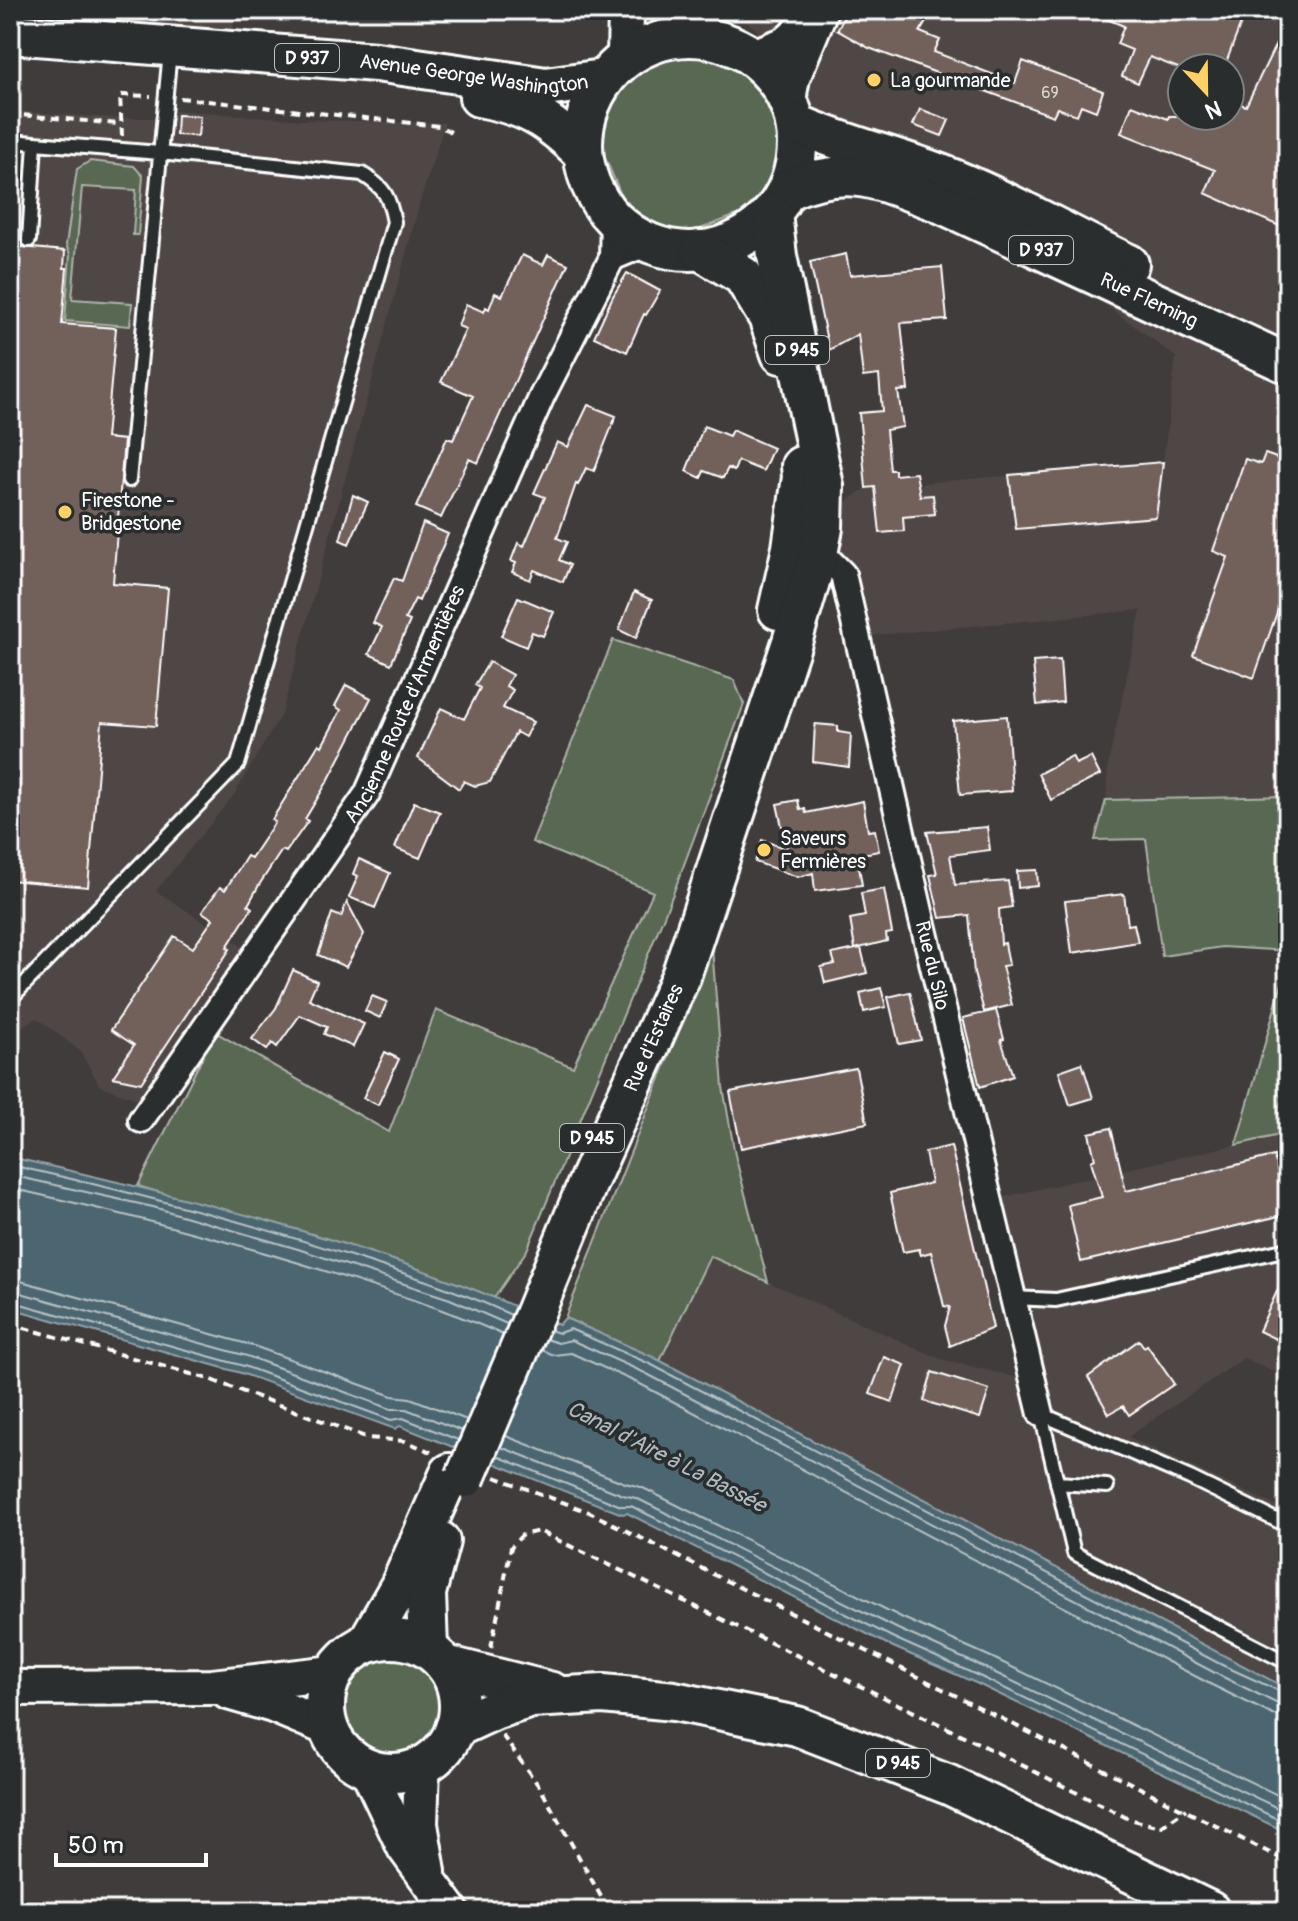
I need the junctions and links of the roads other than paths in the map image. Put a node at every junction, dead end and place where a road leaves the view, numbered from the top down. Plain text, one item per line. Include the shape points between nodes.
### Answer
1 (626, 10) edge
2 (818, 14) edge
3 (688, 23) edge
4 (10, 34) edge
5 (10, 56) edge
6 (753, 57) junction
7 (614, 68) junction
8 (168, 70) junction
9 (792, 111) junction
10 (10, 141) edge
11 (35, 143) junction
12 (160, 153) junction
13 (583, 153) junction
14 (779, 202) junction
15 (613, 219) junction
16 (29, 240) dead end
17 (648, 243) junction
18 (700, 250) junction
19 (611, 260) junction
20 (1288, 338) edge
21 (1288, 364) edge
22 (129, 480) dead end
23 (805, 551) junction
24 (10, 999) edge
25 (141, 1120) dead end
26 (1288, 1249) edge
27 (1013, 1298) junction
28 (1041, 1414) junction
29 (458, 1469) junction
30 (1057, 1483) junction
31 (1107, 1486) dead end
32 (1288, 1514) edge
33 (367, 1643) junction
34 (437, 1657) junction
35 (1288, 1663) edge
36 (333, 1673) junction
37 (212, 1687) junction
38 (10, 1688) edge
39 (563, 1695) junction
40 (328, 1728) junction
41 (455, 1728) junction
42 (422, 1766) junction
43 (367, 1768) junction
44 (430, 1883) junction
45 (451, 1911) edge
46 (1210, 1911) edge

1 - 7 main road
2 - 6 main road via 787,44
2 - 9 main road via 792,78
3 - 6 main road
3 - 7 main road
4 - 8 main road, Avenue George Washington / D 937
5 - 8 main road, Avenue George Washington / D 937
6 - 9 main road via 772,74
7 - 8 main road, Avenue George Washington / D 937 via 546,87 376,62
7 - 13 main road via 588,108
8 - 12 lane
8 - 13 main road, Avenue George Washington / D 937 via 454,92 512,103 546,121
9 - 14 main road via 794,168
9 - 20 main road, Rue Fleming / D 937 via 837,141 956,180
10 - 11 lane
11 - 12 lane
11 - 16 lane
12 - 22 lane
12 - 24 lane via 362,174 380,185 394,222 238,764
13 - 15 main road via 587,177
14 - 18 main road via 740,239
14 - 21 main road, Rue Fleming / D 937 via 830,175 879,180 938,202
14 - 23 main road, D 945 via 777,256 824,486 823,528
15 - 17 main road
15 - 19 street, Ancienne Route d'Armentières
17 - 18 main road
17 - 19 street
18 - 23 main road, D 945 via 743,276 768,317 791,384
19 - 25 street, Ancienne Route d'Armentières via 542,396 367,794
23 - 27 street, Rue du Silo via 828,559 843,574
23 - 29 main road, D 945 via 665,966 527,1313
26 - 27 lane via 1056,1300
27 - 28 street, Rue du Silo
28 - 30 lane
28 - 32 lane via 1278,1521
29 - 33 main road, D 945
29 - 34 main road, D 945 via 426,1593
30 - 31 lane
30 - 35 lane via 1074,1553
33 - 34 main road via 414,1642
33 - 36 main road via 347,1655
34 - 39 main road, D 945
34 - 41 main road via 454,1679 459,1711
36 - 37 main road
36 - 40 main road via 325,1700
37 - 38 main road
37 - 40 main road
39 - 41 main road, D 945 via 531,1698
39 - 46 main road, D 945 via 674,1701 797,1726 949,1785
40 - 43 main road via 344,1752
41 - 42 main road via 448,1743
42 - 43 main road via 395,1773
42 - 44 main road via 420,1824
43 - 44 main road via 399,1838
44 - 45 main road

